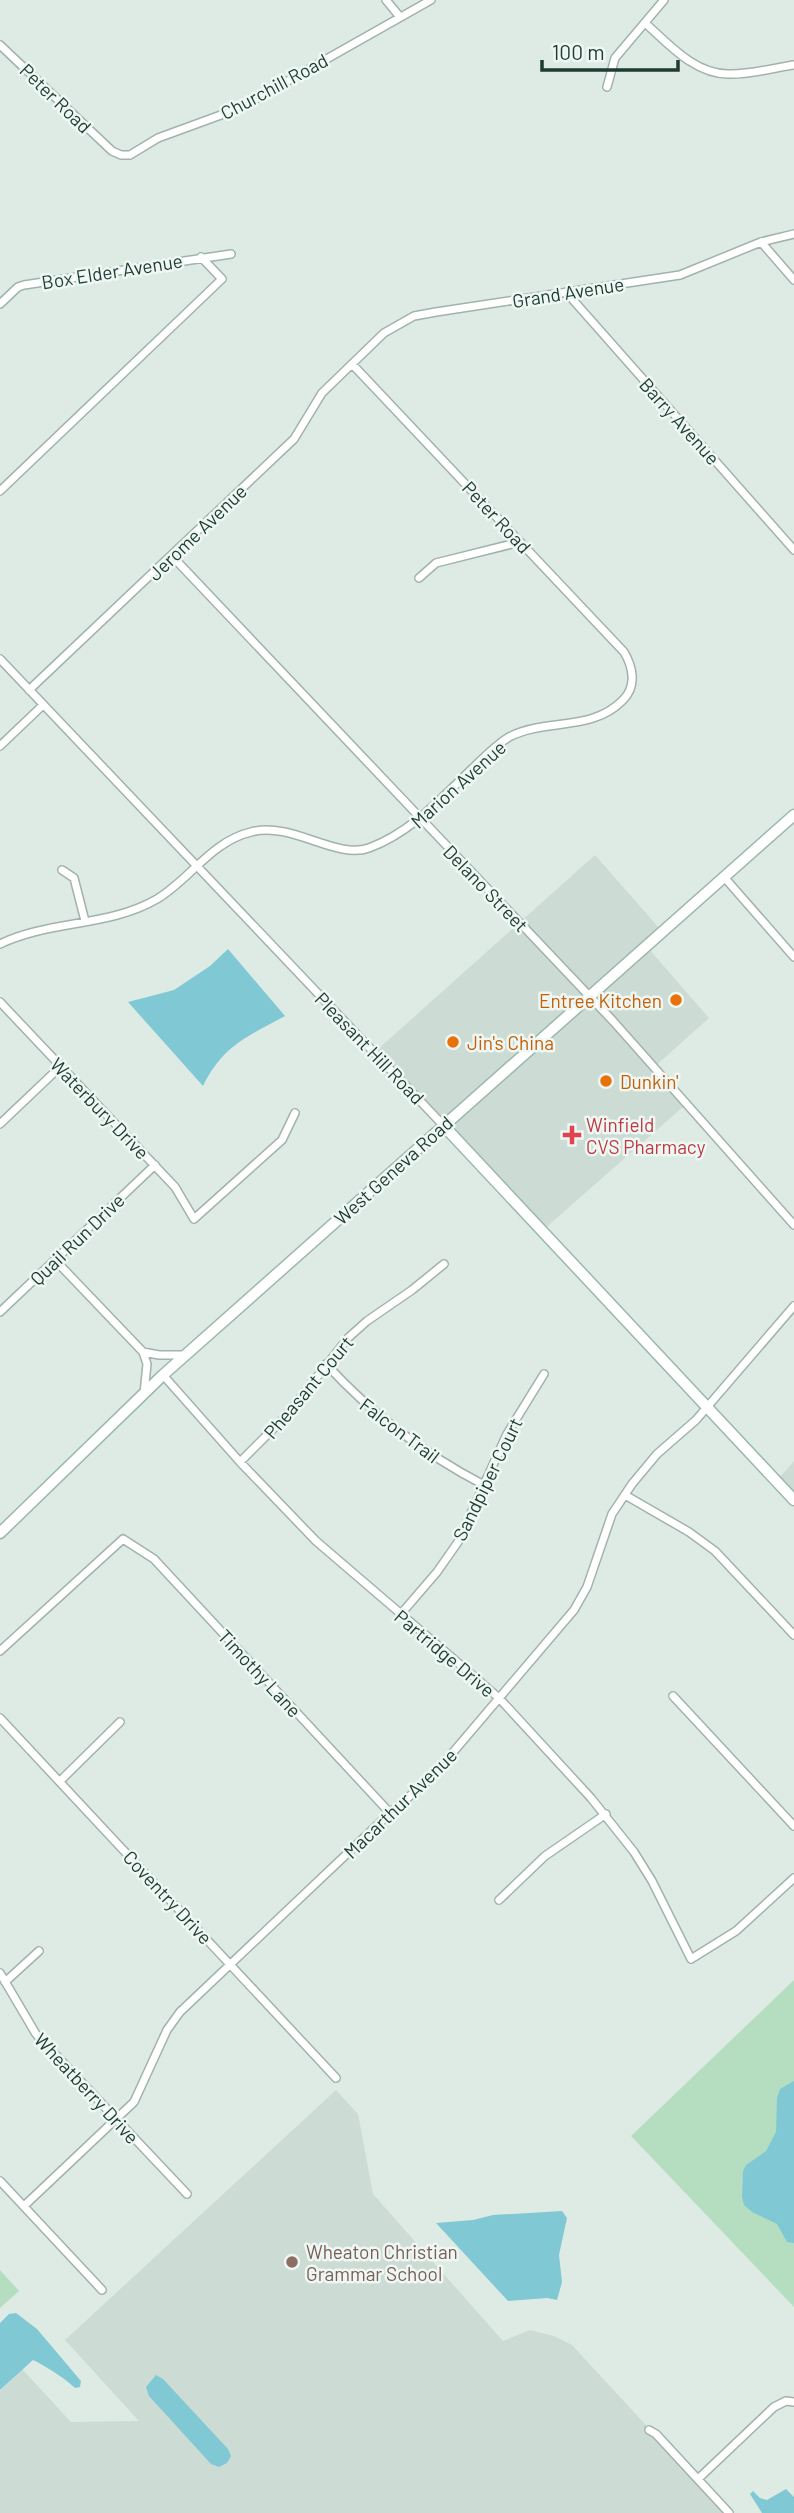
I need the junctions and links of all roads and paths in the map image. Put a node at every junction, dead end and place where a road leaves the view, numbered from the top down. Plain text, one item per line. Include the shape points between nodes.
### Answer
1 (386, 0) edge
2 (431, 0) edge
3 (664, 0) edge
4 (400, 17) junction
5 (645, 23) junction
6 (0, 45) edge
7 (794, 65) edge
8 (607, 87) dead end
9 (112, 151) joint
10 (794, 234) edge
11 (761, 243) junction
12 (230, 254) dead end
13 (201, 257) junction
14 (794, 280) edge
15 (566, 292) junction
16 (0, 304) edge
17 (352, 365) junction
18 (0, 491) edge
19 (520, 542) junction
20 (794, 550) edge
21 (172, 556) junction
22 (419, 578) dead end
23 (0, 659) edge
24 (634, 675) joint
25 (29, 690) junction
26 (43, 705) junction
27 (0, 746) edge
28 (794, 815) edge
29 (420, 818) junction
30 (196, 866) junction
31 (62, 870) dead end
32 (724, 877) junction
33 (85, 921) junction
34 (0, 944) edge
35 (794, 957) edge
36 (589, 996) junction
37 (0, 1002) edge
38 (61, 1066) junction
39 (295, 1113) dead end
40 (0, 1124) edge
41 (443, 1125) junction
42 (155, 1165) junction
43 (794, 1225) edge
44 (55, 1260) junction
45 (444, 1264) dead end
46 (794, 1306) edge
47 (0, 1312) edge
48 (143, 1352) junction
49 (186, 1355) junction
50 (326, 1364) junction
51 (544, 1374) dead end
52 (163, 1375) junction
53 (144, 1394) junction
54 (706, 1406) junction
55 (240, 1462) junction
56 (484, 1485) junction
57 (625, 1495) junction
58 (794, 1500) edge
59 (0, 1532) edge
60 (400, 1615) junction
61 (794, 1635) edge
62 (0, 1651) edge
63 (673, 1696) dead end
64 (499, 1698) junction
65 (0, 1718) edge
66 (120, 1722) dead end
67 (60, 1781) junction
68 (390, 1813) junction
69 (606, 1814) junction
70 (794, 1826) edge
71 (794, 1878) edge
72 (499, 1900) dead end
73 (39, 1951) dead end
74 (230, 1964) junction
75 (0, 1973) edge
76 (5, 1982) junction
77 (336, 2078) dead end
78 (117, 2119) junction
79 (0, 2181) edge
80 (187, 2194) dead end
81 (24, 2206) junction
82 (102, 2290) dead end
83 (794, 2402) edge
84 (649, 2430) dead end
85 (698, 2479) junction
86 (729, 2513) edge

1 - 4 street
2 - 4 street, Churchill Road
3 - 5 street
4 - 9 street, Churchill Road via 240,108 158,138 130,155
5 - 7 street via 693,63 711,71 727,75
5 - 8 street via 615,58
6 - 9 street, Peter Road
10 - 11 street, Grand Avenue
11 - 14 street
11 - 15 street, Grand Avenue via 680,275
12 - 13 street, Box Elder Avenue
13 - 16 street, Box Elder Avenue via 24,285
13 - 18 street via 222,279
15 - 17 street, Grand Avenue via 414,316 384,333
15 - 20 street, Barry Avenue
17 - 19 street, Peter Road
17 - 21 street, Jerome Avenue via 322,393 294,439
19 - 22 street via 436,563
19 - 24 street, Peter Road via 624,652
21 - 25 street, Jerome Avenue
21 - 29 street, Delano Street
23 - 25 street, Pleasant Hill Road
24 - 29 street, Marion Avenue via 628,694 600,716 533,728 506,739
25 - 26 street, Pleasant Hill Road
26 - 27 street
26 - 30 street, Pleasant Hill Road
28 - 32 main road, West Geneva Road
29 - 30 street, Marion Avenue via 365,850 327,845 291,832 248,832
29 - 36 street, Delano Street
30 - 33 street, Marion Avenue via 148,904
30 - 41 street, Pleasant Hill Road
31 - 33 street via 74,878
32 - 35 street
32 - 36 main road, West Geneva Road
33 - 34 street, Marion Avenue via 47,927
36 - 41 main road, West Geneva Road
36 - 43 street, Delano Street
37 - 38 street, Waterbury Drive
38 - 40 street
38 - 42 street, Waterbury Drive
39 - 42 street, Waterbury Drive via 282,1140 194,1219
41 - 49 main road, West Geneva Road
41 - 54 main road, Pleasant Hill Road
42 - 44 street, Quail Run Drive
44 - 47 street, Quail Run Drive
44 - 48 street
45 - 50 street, Pheasant Court via 368,1321
46 - 54 street, Macarthur Avenue
48 - 49 street
48 - 53 street via 147,1364
49 - 52 main road, West Geneva Road
50 - 55 street, Pheasant Court via 285,1417
50 - 56 street, Falcon Trail via 372,1410 435,1457
51 - 56 street, Sandpiper Court via 507,1434
52 - 53 main road, West Geneva Road
52 - 55 street, Partridge Drive
53 - 59 main road, West Geneva Road
54 - 57 street, Macarthur Avenue via 647,1465
54 - 58 main road, Pleasant Hill Road
55 - 60 street, Partridge Drive via 316,1541
56 - 60 street, Sandpiper Court via 458,1542
57 - 61 street via 703,1541
57 - 64 street, Macarthur Avenue via 612,1514 587,1587 574,1610
60 - 64 street, Partridge Drive
62 - 68 street, Timothy Lane via 123,1539 154,1559
63 - 70 street
64 - 68 street, Macarthur Avenue via 432,1777
64 - 69 street, Partridge Drive
65 - 67 street, Coventry Drive
66 - 67 street
67 - 74 street, Coventry Drive
68 - 74 street, Macarthur Avenue
69 - 71 street, Partridge Drive via 652,1881 691,1959 736,1931
69 - 72 street via 545,1856
73 - 76 street
74 - 77 street, Coventry Drive
74 - 78 street, Macarthur Avenue via 171,2022 141,2090
75 - 76 street, Wheatberry Drive
76 - 78 street, Wheatberry Drive via 36,2034
78 - 80 street, Wheatberry Drive
78 - 81 street, Macarthur Avenue
79 - 81 street
81 - 82 street
83 - 85 street via 774,2407
84 - 85 street
85 - 86 street

